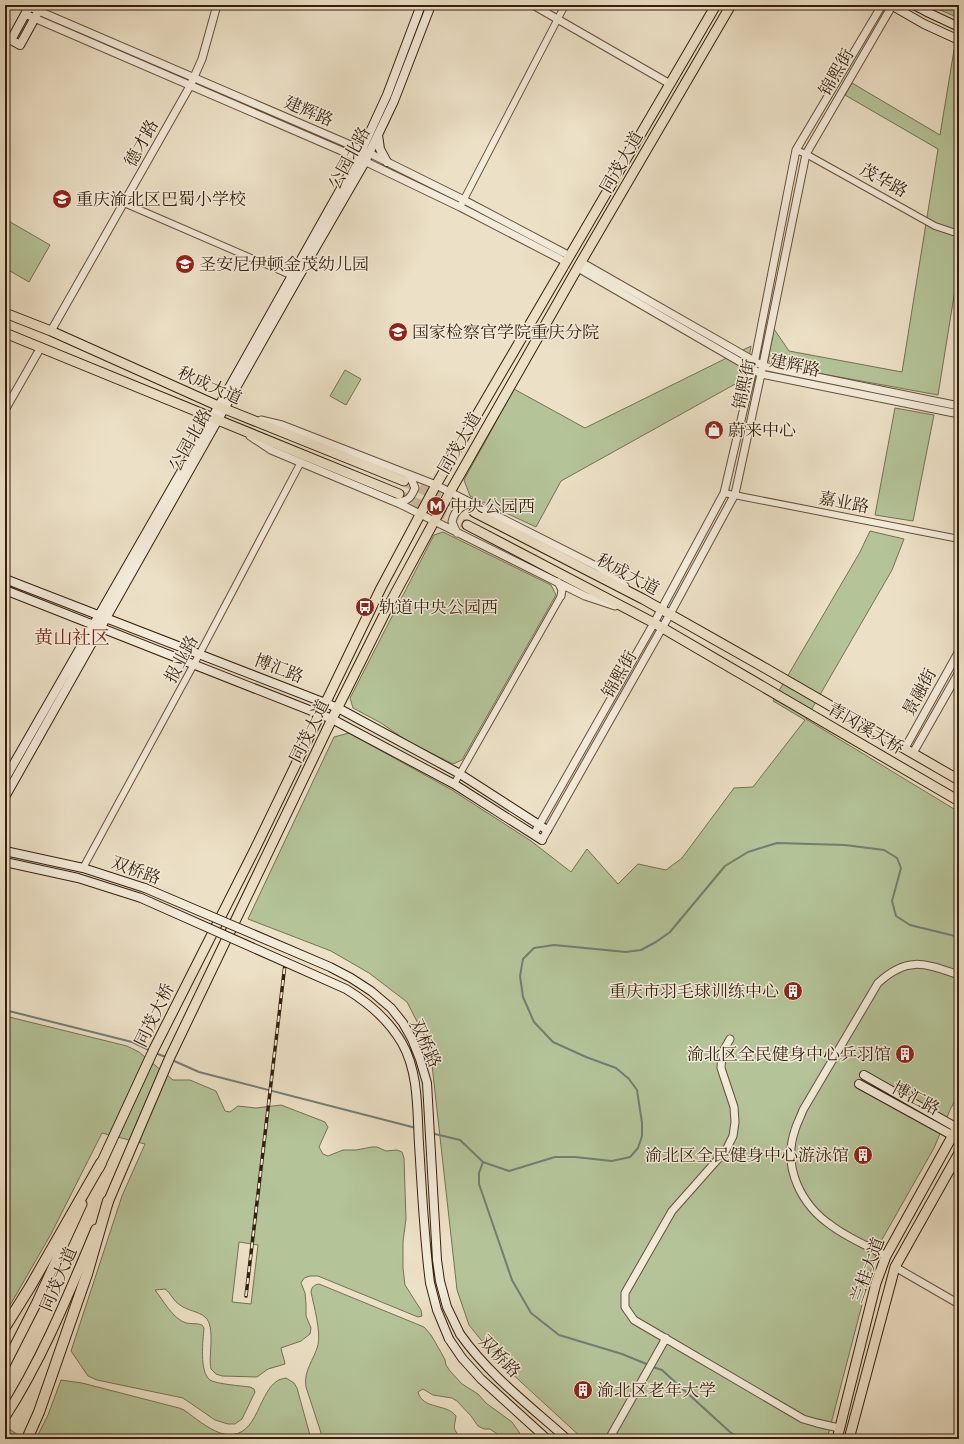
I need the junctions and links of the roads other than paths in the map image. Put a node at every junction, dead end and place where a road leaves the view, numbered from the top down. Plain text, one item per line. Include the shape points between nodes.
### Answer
1 (217, 5) edge
2 (421, 5) edge
3 (431, 5) edge
4 (533, 5) edge
5 (566, 5) edge
6 (716, 5) edge
7 (731, 5) edge
8 (882, 5) edge
9 (891, 5) edge
10 (914, 5) edge
11 (27, 8) edge
12 (40, 8) edge
13 (558, 19) junction
14 (35, 20) junction
15 (959, 27) edge
16 (959, 40) edge
17 (194, 78) junction
18 (670, 84) junction
19 (190, 86) junction
20 (378, 134) junction
21 (796, 150) junction
22 (366, 151) junction
23 (806, 154) junction
24 (361, 160) junction
25 (387, 162) junction
26 (462, 203) junction
27 (124, 204) junction
28 (959, 234) edge
29 (568, 259) junction
30 (580, 265) junction
31 (295, 277) junction
32 (5, 313) edge
33 (51, 332) junction
34 (5, 333) edge
35 (41, 347) junction
36 (754, 361) junction
37 (763, 366) junction
38 (753, 369) junction
39 (761, 374) junction
40 (959, 406) edge
41 (221, 408) junction
42 (5, 410) edge
43 (959, 414) edge
44 (215, 419) junction
45 (240, 429) junction
46 (301, 462) junction
47 (406, 478) junction
48 (436, 485) junction
49 (450, 492) junction
50 (724, 493) junction
51 (735, 494) junction
52 (397, 498) junction
53 (473, 508) junction
54 (421, 514) junction
55 (434, 521) junction
56 (467, 525) tunnel mouth
57 (457, 533) junction
58 (959, 539) edge
59 (5, 579) edge
60 (558, 582) junction
61 (5, 590) edge
62 (561, 596) joint
63 (661, 609) junction
64 (636, 613) junction
65 (670, 614) junction
66 (103, 616) junction
67 (654, 623) junction
68 (97, 626) junction
69 (662, 628) junction
70 (959, 651) edge
71 (200, 653) junction
72 (194, 664) junction
73 (765, 668) joint
74 (959, 672) edge
75 (758, 683) joint
76 (325, 702) junction
77 (338, 708) junction
78 (320, 714) junction
79 (332, 719) junction
80 (909, 750) junction
81 (460, 774) junction
82 (5, 779) edge
83 (959, 780) edge
84 (454, 784) junction
85 (5, 797) edge
86 (959, 800) edge
87 (540, 824) junction
88 (548, 830) junction
89 (534, 834) junction
90 (542, 840) joint
91 (5, 850) edge
92 (8, 862) edge
93 (83, 868) junction
94 (227, 904) joint
95 (241, 911) joint
96 (959, 975) edge
97 (730, 1039) dead end
98 (864, 1075) dead end
99 (858, 1084) dead end
100 (957, 1131) edge
101 (112, 1140) joint
102 (131, 1149) joint
103 (959, 1153) edge
104 (101, 1163) junction
105 (108, 1201) junction
106 (886, 1256) junction
107 (895, 1267) junction
108 (959, 1304) edge
109 (5, 1327) edge
110 (666, 1338) junction
111 (5, 1364) edge
112 (5, 1416) edge
113 (839, 1428) junction
114 (27, 1439) edge
115 (547, 1439) edge
116 (567, 1439) edge
117 (609, 1439) edge
118 (836, 1439) edge
119 (849, 1439) edge

1 - 17 street, 德才路 via 209,38
2 - 22 main road, 公园北路
3 - 20 main road, 公园北路 via 394,101
4 - 13 street
5 - 13 street
6 - 18 main road, 同茂大道
7 - 30 main road, 同茂大道
8 - 21 street, 锦熙街
9 - 16 main road
9 - 23 street, 锦熙街
10 - 15 main road
11 - 12 street, 建辉路
11 - 14 street, 建辉路
11 - 14 main road via 11,40 20,45
12 - 14 main road
12 - 17 street, 建辉路
13 - 18 street
13 - 26 street
14 - 19 street, 建辉路
17 - 19 street, 德才路
17 - 22 street, 建辉路
18 - 29 main road, 同茂大道
19 - 24 street, 建辉路
19 - 27 street, 德才路
20 - 22 main road, 公园北路
20 - 25 main road via 380,149
21 - 23 street, 茂华路
21 - 36 street, 锦熙街
22 - 24 main road, 公园北路
22 - 25 street, 建辉路
23 - 28 street, 茂华路 via 935,226
23 - 37 street, 锦熙街
24 - 26 street, 建辉路
24 - 31 main road, 公园北路
25 - 26 street, 建辉路
26 - 29 street, 建辉路
27 - 31 street
27 - 33 street, 德才路
29 - 48 main road, 同茂大道
30 - 36 street, 建辉路
30 - 38 street, 建辉路
30 - 49 main road, 同茂大道
31 - 41 main road, 公园北路
32 - 33 main road, 秋成大道
33 - 41 main road, 秋成大道
34 - 35 main road, 秋成大道
35 - 42 street
35 - 44 main road, 秋成大道
36 - 37 street, 建辉路
36 - 38 street, 锦熙街
37 - 39 street, 锦熙街
37 - 40 street, 建辉路
38 - 39 street, 建辉路
38 - 50 street, 锦熙街
39 - 43 street, 建辉路
39 - 51 street, 锦熙街
41 - 44 main road, 公园北路
41 - 47 main road, 秋成大道
44 - 45 main road, 秋成大道
44 - 66 main road, 公园北路
45 - 46 street via 271,450
45 - 52 main road, 秋成大道
46 - 52 street
46 - 71 street, 报业路
47 - 48 street
47 - 52 street via 412,481 415,488 411,496 404,501
48 - 49 street
48 - 54 main road, 同茂大道
49 - 53 street
49 - 55 main road, 同茂大道
50 - 51 street, 嘉业路
50 - 63 street, 锦熙街
51 - 58 street, 嘉业路
51 - 65 street, 锦熙街
52 - 54 street
53 - 57 street via 467,504 456,511 452,522
53 - 63 main road, 秋成大道
54 - 55 street
54 - 76 main road, 同茂大道 via 380,588
55 - 57 street
55 - 77 main road, 同茂大道
56 - 64 main road, 秋成大道
57 - 60 street
59 - 66 main road, 博汇路
60 - 62 street via 562,590
60 - 64 street via 585,596
61 - 68 main road, 博汇路
62 - 81 street
63 - 65 main road, 秋成大道
63 - 67 street, 锦熙街
64 - 67 main road, 秋成大道
65 - 69 street, 锦熙街
65 - 73 main road, 秋成大道
66 - 68 main road, 公园北路
66 - 71 main road, 博汇路
67 - 69 main road, 秋成大道
67 - 87 street, 锦熙街
68 - 72 main road, 博汇路
68 - 82 main road, 公园北路
68 - 85 main road, 公园北路
69 - 75 main road, 秋成大道
69 - 88 street, 锦熙街
70 - 80 street, 景融街
71 - 72 street, 报业路
71 - 76 main road, 博汇路
72 - 78 main road, 博汇路
72 - 93 street, 报业路
73 - 80 main road, 青冈溪大桥
74 - 80 street, 景融街
75 - 86 main road, 青冈溪大桥
76 - 77 main road, 博汇路
76 - 78 main road, 同茂大道
77 - 79 main road, 同茂大道
77 - 81 main road, 博汇路
78 - 79 main road, 博汇路
78 - 94 main road, 同茂大道
79 - 84 main road, 博汇路
79 - 95 main road, 同茂大道
80 - 83 main road
81 - 84 street
81 - 87 main road, 博汇路
84 - 89 main road, 博汇路
87 - 88 main road, 博汇路
87 - 89 street, 锦熙街
88 - 90 street, 锦熙街
89 - 90 main road, 博汇路
91 - 93 main road, 双桥路
92 - 115 main road, 双桥路, bridge via 78,878 141,898 346,989 382,1015 403,1045 415,1084 430,1283 437,1310 449,1339 462,1358 481,1379
93 - 116 main road, 双桥路, bridge via 144,888 330,968 351,978 391,1008 412,1039 427,1083 437,1260 447,1306 460,1334 473,1352
94 - 101 main road, 同茂大桥, bridge via 154,1049
95 - 102 main road, 同茂大桥, bridge via 170,1057
96 - 106 street via 922,964 905,965 889,973 878,983 794,1130 791,1150 792,1171 800,1193 814,1211 832,1226
97 - 110 street via 722,1053 721,1068 734,1107 733,1136 726,1150 672,1211 625,1293 625,1307 634,1320
98 - 100 main road, 博汇路
99 - 100 main road, 博汇路
100 - 106 main road, 兰桂大道
101 - 104 main road, 同茂大道
102 - 105 main road, 同茂大道
103 - 107 main road, 兰桂大道
104 - 109 highway
104 - 111 main road, 同茂大道
105 - 112 main road, 同茂大道 via 45,1348
105 - 114 highway via 87,1274 39,1412
106 - 113 main road, 兰桂大道 via 876,1283
107 - 108 street
107 - 119 main road, 兰桂大道
110 - 113 street via 803,1419
110 - 117 street
113 - 118 main road, 兰桂大道

